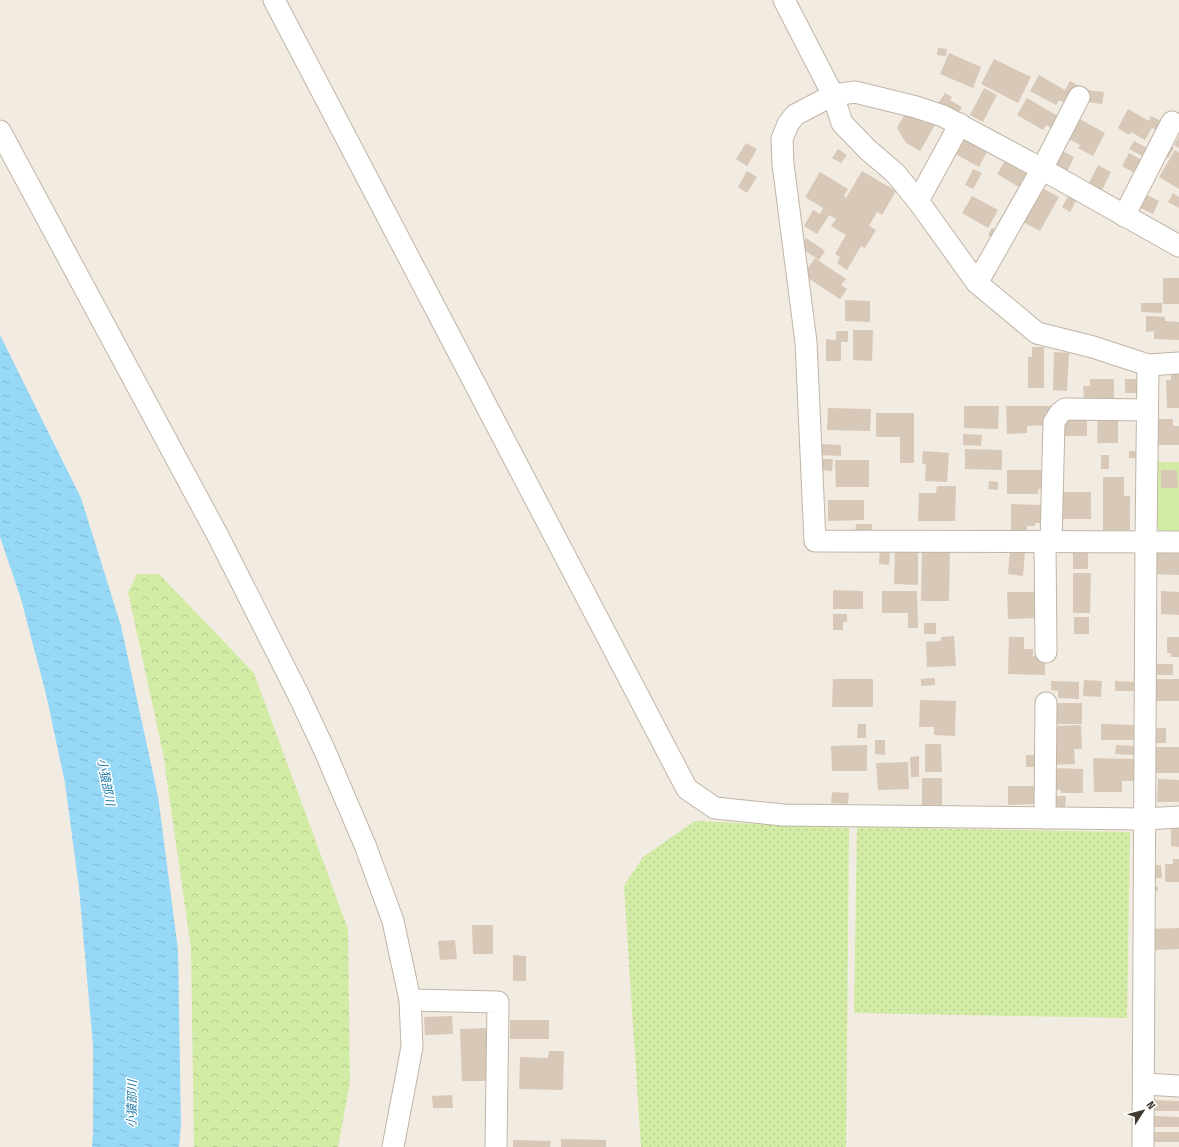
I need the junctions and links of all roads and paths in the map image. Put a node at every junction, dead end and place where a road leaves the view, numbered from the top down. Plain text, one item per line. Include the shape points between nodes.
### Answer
1 (274, 0) edge
2 (784, 0) edge
3 (833, 95) junction
4 (1079, 97) dead end
5 (1172, 122) dead end
6 (960, 124) junction
7 (0, 131) edge
8 (1042, 169) junction
9 (918, 201) junction
10 (1124, 216) junction
11 (1179, 246) edge
12 (977, 283) junction
13 (1179, 363) edge
14 (1148, 365) junction
15 (1147, 410) junction
16 (1048, 542) junction
17 (1146, 542) junction
18 (1179, 542) edge
19 (1046, 652) dead end
20 (1046, 703) dead end
21 (1179, 817) edge
22 (1045, 818) junction
23 (1145, 819) junction
24 (410, 1000) junction
25 (1145, 1084) junction
26 (1179, 1086) edge
27 (392, 1147) edge
28 (496, 1147) edge
29 (1144, 1147) edge

1 - 22 street via 687,789 715,808 783,815
2 - 3 street
3 - 6 street via 855,92 916,107
3 - 9 street via 842,124 895,173
3 - 16 street via 795,115 782,139 806,342 815,541
4 - 8 street
5 - 10 street
6 - 8 street
6 - 9 street
7 - 24 street via 218,536 324,749 365,845 393,921
8 - 10 street
8 - 12 street
9 - 12 street
10 - 11 street
12 - 14 street via 1038,334 1093,347
13 - 14 street
14 - 15 street
15 - 16 street via 1066,409 1060,413 1054,422
15 - 17 street
16 - 17 street
16 - 19 street
17 - 18 street
17 - 23 street
20 - 22 street
21 - 23 street
22 - 23 street
23 - 25 street
24 - 27 street via 412,1047
24 - 28 street via 498,1002
25 - 26 street
25 - 29 street

